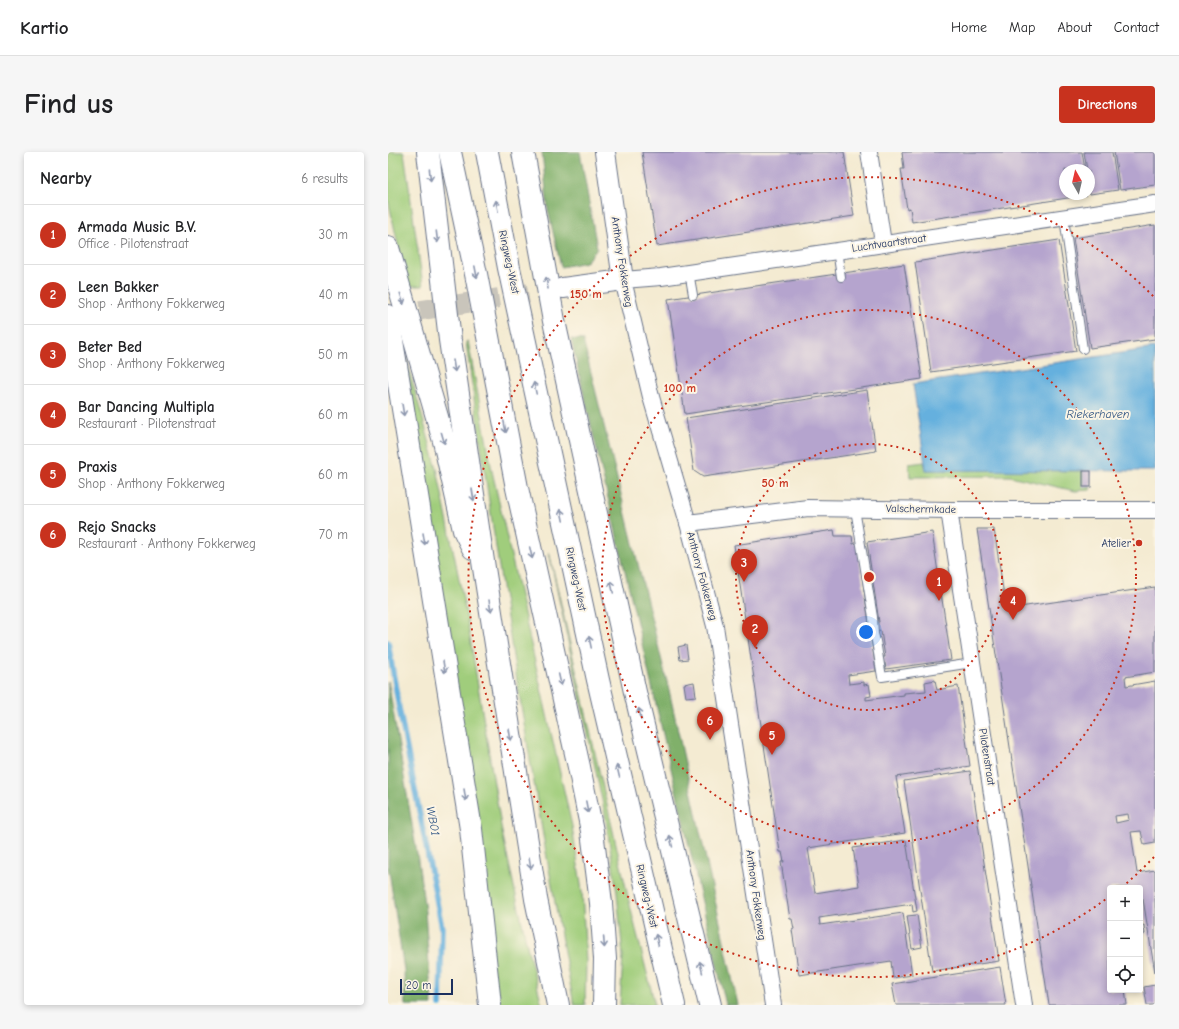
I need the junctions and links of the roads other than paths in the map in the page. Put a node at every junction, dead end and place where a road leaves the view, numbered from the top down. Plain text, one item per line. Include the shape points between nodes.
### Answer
1 (428, 152) edge
2 (450, 152) edge
3 (487, 152) edge
4 (523, 152) edge
5 (605, 152) edge
6 (869, 152) edge
7 (1155, 204) edge
8 (1064, 218) junction
9 (883, 243) junction
10 (388, 248) edge
11 (837, 250) junction
12 (689, 272) junction
13 (841, 277) dead end
14 (623, 280) junction
15 (563, 288) tunnel mouth
16 (693, 295) dead end
17 (388, 316) edge
18 (1084, 349) dead end
19 (855, 508) junction
20 (949, 510) junction
21 (1155, 510) edge
22 (688, 523) junction
23 (484, 568) junction
24 (972, 663) junction
25 (490, 1005) edge
26 (558, 1005) edge
27 (604, 1005) edge
28 (674, 1005) edge
29 (710, 1005) edge
30 (773, 1005) edge
31 (1024, 1005) edge

1 -> 23 highway via 450,340
2 -> 27 highway via 478,282 517,488 592,831 605,959
28 -> 3 highway, Ringweg-West via 598,680 509,268
29 -> 4 highway via 635,692 554,321
5 - 14 street, Anthony Fokkerweg
6 - 9 street
7 - 8 street, Luchtvaartstraat
8 - 9 street, Luchtvaartstraat
8 - 18 lane
9 - 11 street, Luchtvaartstraat
10 -> 23 highway via 444,441 464,530
11 - 12 street, Luchtvaartstraat
11 - 13 lane
12 - 14 street, Luchtvaartstraat
12 - 16 lane
14 - 15 street
14 - 22 street, Anthony Fokkerweg via 651,397
17 -> 25 highway via 470,829
19 - 20 street, Valschermkade
19 - 22 street, Valschermkade via 808,508
19 - 24 lane via 882,677
20 - 21 street, Valschermkade
20 - 24 street, Pilotenstraat
22 - 30 street, Anthony Fokkerweg via 715,626
23 -> 26 highway via 536,898
24 - 31 street, Pilotenstraat

